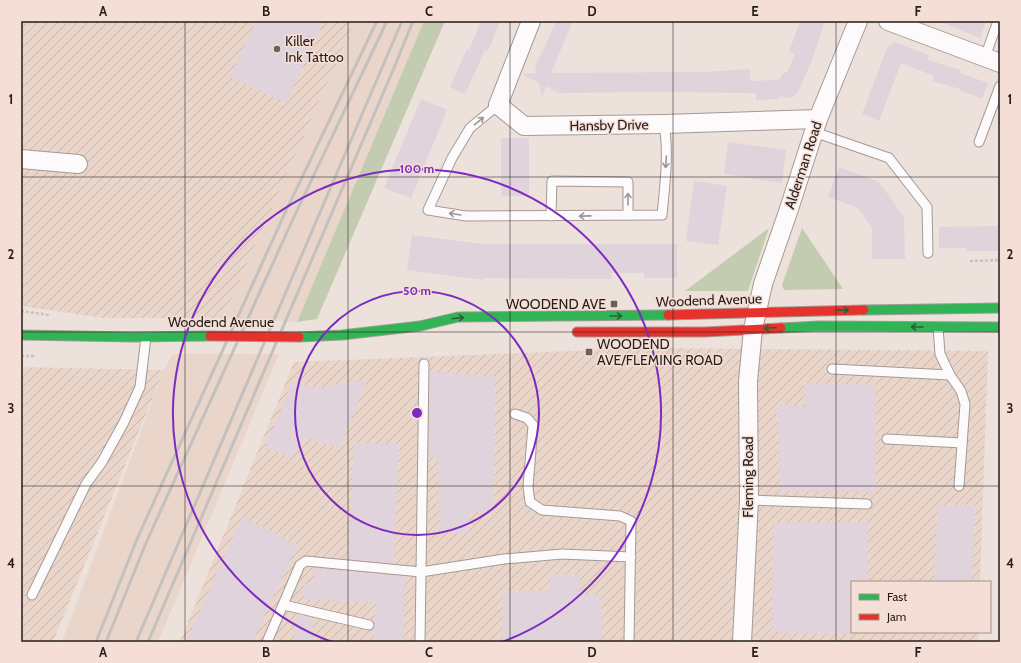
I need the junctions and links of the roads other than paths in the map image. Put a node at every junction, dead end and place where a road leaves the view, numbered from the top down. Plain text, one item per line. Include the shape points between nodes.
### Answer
1 (531, 21) edge
2 (858, 21) edge
3 (888, 21) edge
4 (998, 21) edge
5 (992, 60) edge
6 (1000, 86) edge
7 (498, 105) junction
8 (664, 124) junction
9 (816, 125) junction
10 (979, 142) dead end
11 (21, 159) edge
12 (78, 164) dead end
13 (628, 215) junction
14 (551, 216) junction
15 (928, 253) dead end
16 (1000, 308) edge
17 (755, 321) junction
18 (420, 326) junction
19 (938, 327) junction
20 (1000, 327) edge
21 (447, 330) dead end
22 (571, 332) dead end
23 (21, 335) edge
24 (146, 336) junction
25 (424, 364) dead end
26 (832, 369) dead end
27 (950, 375) junction
28 (515, 414) dead end
29 (887, 440) dead end
30 (962, 443) junction
31 (959, 486) dead end
32 (749, 500) junction
33 (867, 504) dead end
34 (631, 557) junction
35 (421, 572) junction
36 (32, 595) dead end
37 (284, 605) junction
38 (369, 625) dead end
39 (267, 642) edge
40 (420, 642) edge
41 (629, 642) edge
42 (742, 642) edge

1 - 7 street
2 - 9 street, Alderman Road
3 - 5 street
4 - 5 lane
6 - 10 lane
7 - 8 street, Hansby Drive via 524,126
14 -> 7 lane via 466,216 428,210 452,158 470,128
8 - 9 street, Hansby Drive
8 -> 13 lane via 667,157 662,215
9 - 15 lane via 890,158 927,207
9 - 17 street, Alderman Road via 763,284
11 - 12 street
13 -> 14 lane
13 -> 14 lane via 628,182 552,181
17 -> 16 street, Woodend Avenue via 804,311
18 -> 17 street, Woodend Avenue via 458,317 704,315
19 -> 17 street, Woodend Avenue via 819,326
17 - 22 street, Woodend Avenue via 705,332
17 - 32 street, Fleming Road via 748,381
18 - 21 street, Woodend Avenue
18 - 24 street, Woodend Avenue, bridge via 342,335
19 - 20 street, Woodend Avenue
19 - 27 lane via 940,354
23 - 24 street, Woodend Avenue
24 - 36 lane via 140,387 102,462 86,484
25 - 35 lane
26 - 27 lane
27 - 30 lane via 961,391 965,404
28 - 34 lane via 527,418 533,425 528,487 530,502 542,510 620,516 631,522
29 - 30 lane
30 - 31 lane
32 - 33 lane
32 - 42 street, Fleming Road
34 - 35 lane via 562,554 504,559
34 - 41 lane
35 - 37 lane via 306,561 300,566
35 - 40 lane
37 - 38 lane
37 - 39 lane

